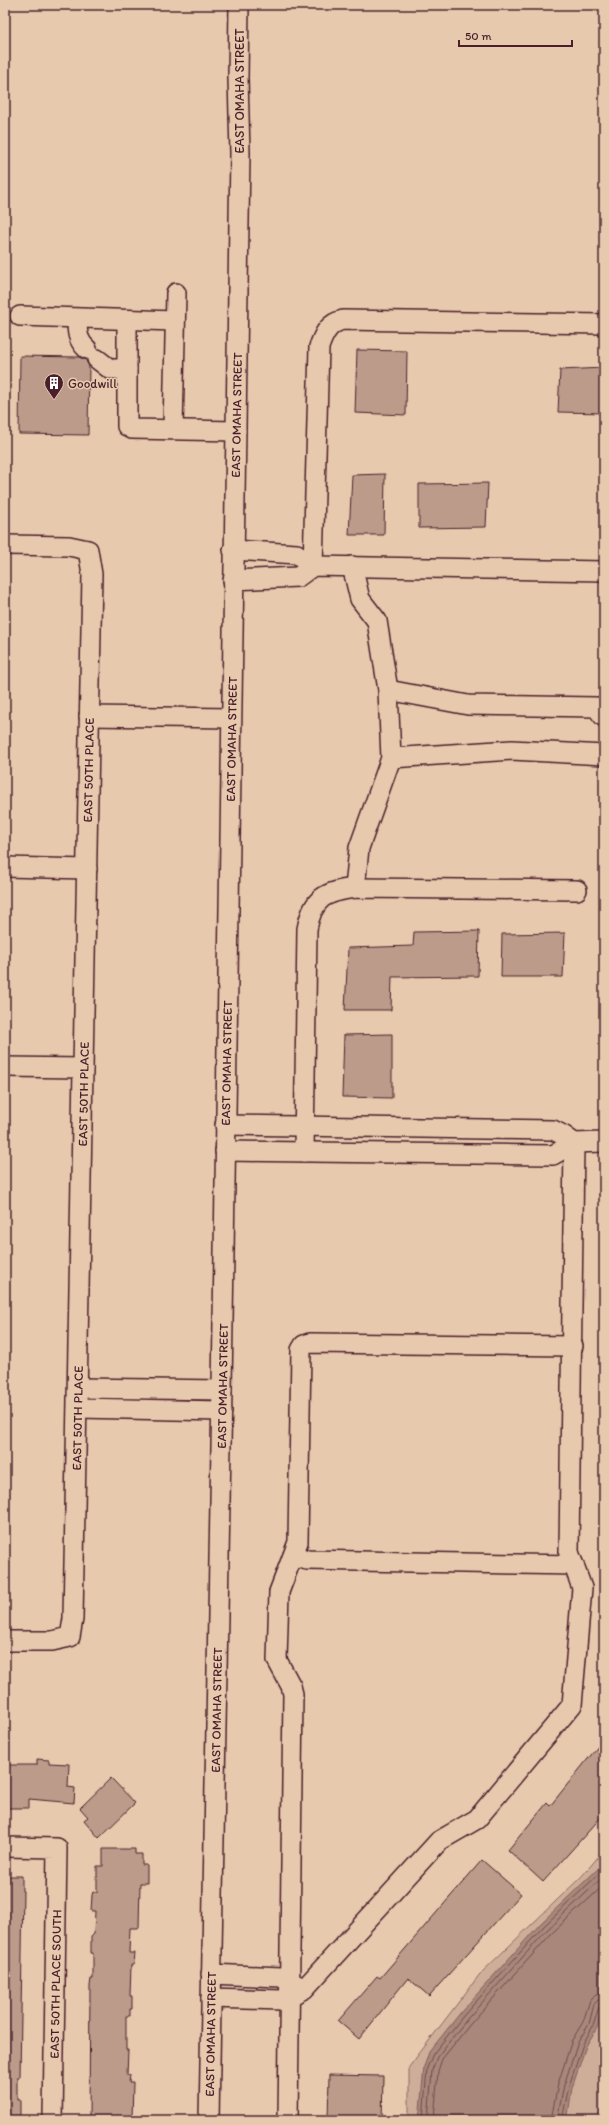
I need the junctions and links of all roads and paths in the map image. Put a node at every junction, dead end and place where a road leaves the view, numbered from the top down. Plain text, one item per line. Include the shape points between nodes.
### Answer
1 (240, 5) edge
2 (176, 293) dead end
3 (20, 316) dead end
4 (77, 319) junction
5 (127, 320) junction
6 (175, 321) junction
7 (604, 324) edge
8 (127, 370) junction
9 (173, 429) junction
10 (236, 431) junction
11 (5, 545) edge
12 (234, 550) junction
13 (266, 552) junction
14 (313, 566) junction
15 (352, 566) junction
16 (604, 571) edge
17 (265, 577) junction
18 (233, 580) junction
19 (388, 690) junction
20 (89, 716) junction
21 (604, 717) edge
22 (231, 718) junction
23 (604, 755) edge
24 (391, 758) junction
25 (5, 867) edge
26 (87, 869) junction
27 (356, 888) junction
28 (577, 890) dead end
29 (5, 1067) edge
30 (83, 1068) junction
31 (225, 1125) junction
32 (304, 1128) junction
33 (604, 1142) edge
34 (574, 1143) junction
35 (225, 1151) junction
36 (304, 1152) junction
37 (573, 1346) junction
38 (78, 1388) junction
39 (222, 1390) junction
40 (78, 1408) junction
41 (222, 1411) junction
42 (293, 1556) junction
43 (574, 1565) junction
44 (5, 1641) edge
45 (5, 1847) edge
46 (211, 1974) junction
47 (257, 1975) junction
48 (295, 1989) junction
49 (211, 1998) junction
50 (256, 1999) junction
51 (53, 2120) edge
52 (209, 2120) edge
53 (288, 2120) edge

1 - 10 street, EAST OMAHA STREET
2 - 6 street
3 - 4 street
4 - 5 street
4 - 8 street via 77,333 81,344 110,369
5 - 6 street
5 - 8 street
6 - 9 street
7 - 14 street via 343,320 336,322 324,332 319,347
8 - 9 street via 128,426 132,429
9 - 10 street
10 - 12 street, EAST OMAHA STREET
11 - 20 street, EAST 50TH PLACE via 69,546 88,550 92,574
12 - 13 street
12 - 18 street, EAST OMAHA STREET
13 - 14 street via 298,554
13 - 17 street
14 - 15 street
14 - 17 street via 298,577
15 - 16 street
15 - 19 street via 360,599 377,620
17 - 18 street
18 - 22 street, EAST OMAHA STREET
19 - 21 street via 468,705 596,707
19 - 24 street
20 - 22 street
20 - 26 street, EAST 50TH PLACE
22 - 31 street, EAST OMAHA STREET
23 - 24 street via 512,750
24 - 27 street via 359,848
25 - 26 street
26 - 30 street, EAST 50TH PLACE
27 - 28 street
27 - 32 street via 333,891 322,897 310,911 307,928
29 - 30 street
30 - 38 street, EAST 50TH PLACE
31 - 32 street
31 - 35 street, EAST OMAHA STREET
32 - 34 street via 553,1130
32 - 36 street
33 - 34 street
34 - 36 street via 553,1155
34 - 37 street
35 - 36 street
35 - 39 street, EAST OMAHA STREET
37 - 42 street via 310,1343 304,1345 301,1350 298,1542
37 - 43 street via 569,1552
38 - 39 street
38 - 40 street, EAST 50TH PLACE
39 - 41 street, EAST OMAHA STREET
40 - 41 street
40 - 44 street, EAST 50TH PLACE via 73,1619 70,1637 52,1642
41 - 46 street, EAST OMAHA STREET
42 - 43 street via 307,1560
42 - 48 street via 279,1592 277,1660 292,1686 293,1694
43 - 48 street via 582,1588 572,1705 477,1819 439,1841
45 - 51 street, EAST 50TH PLACE SOUTH via 57,1848
46 - 47 street
46 - 49 street, EAST OMAHA STREET
47 - 48 street via 281,1977
47 - 50 street
48 - 50 street via 282,2000
48 - 53 street
49 - 50 street
49 - 52 street, EAST OMAHA STREET

